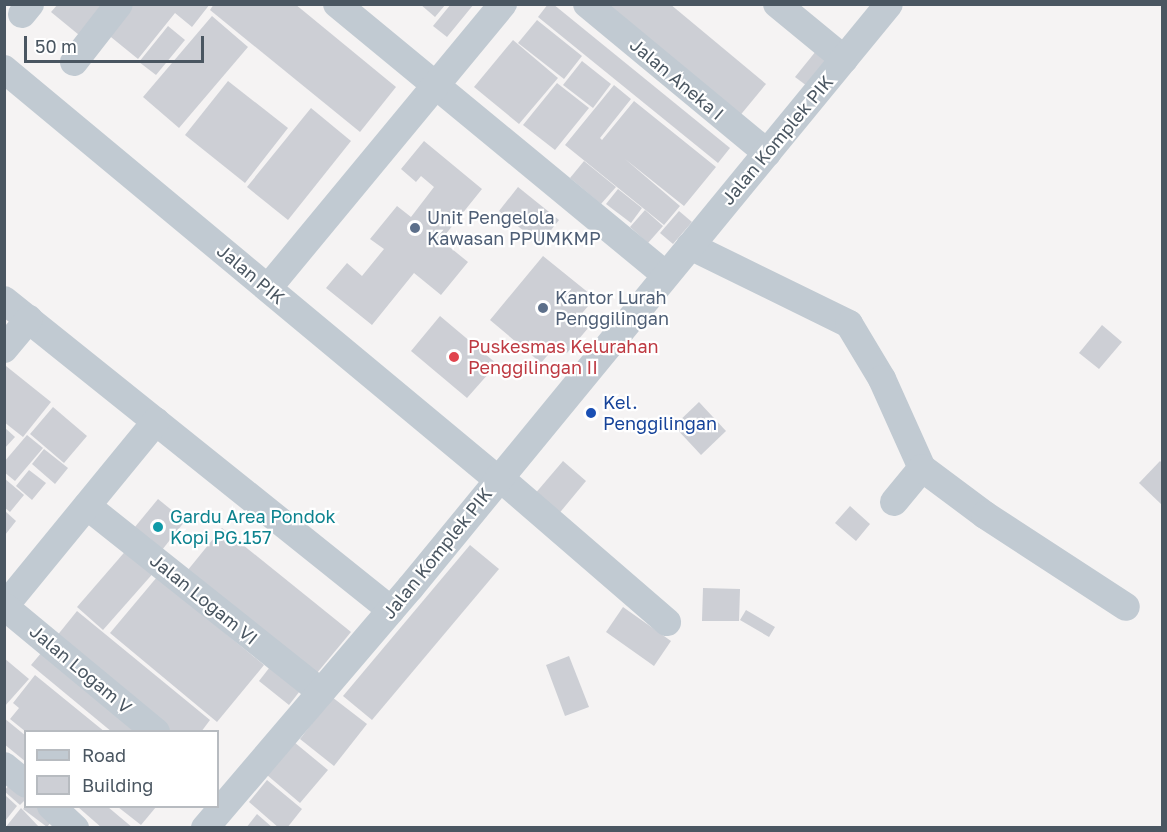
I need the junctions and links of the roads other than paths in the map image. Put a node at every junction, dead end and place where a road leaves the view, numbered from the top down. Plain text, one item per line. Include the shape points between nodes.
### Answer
1 (119, 4) edge
2 (337, 4) edge
3 (503, 4) edge
4 (587, 4) edge
5 (777, 4) edge
6 (889, 4) edge
7 (844, 59) junction
8 (74, 62) dead end
9 (4, 69) edge
10 (435, 86) junction
11 (767, 153) junction
12 (690, 246) junction
13 (666, 275) junction
14 (268, 288) junction
15 (4, 300) edge
16 (29, 319) junction
17 (4, 349) edge
18 (156, 421) junction
19 (922, 468) junction
20 (498, 478) junction
21 (894, 502) dead end
22 (87, 506) junction
23 (5, 607) edge
24 (1126, 607) dead end
25 (391, 610) junction
26 (667, 622) dead end
27 (321, 692) junction
28 (154, 730) edge
29 (4, 766) edge
30 (24, 782) edge
31 (225, 788) edge
32 (52, 808) edge
33 (215, 808) edge
34 (75, 828) edge
35 (205, 828) edge

1 - 8 street
2 - 10 street
3 - 10 street
4 - 11 street, Jalan Aneka I
5 - 7 street
6 - 7 street, Jalan Komplek PIK
7 - 11 street, Jalan Komplek PIK
9 - 14 street, Jalan PIK
10 - 13 street
10 - 14 street
11 - 12 street, Jalan Komplek PIK
12 - 13 street, Jalan Komplek PIK
12 - 19 street via 849,324 882,379
13 - 20 street, Jalan Komplek PIK
14 - 20 street, Jalan PIK
15 - 16 street
16 - 17 street
16 - 18 street
18 - 22 street
18 - 25 street
19 - 21 street
19 - 24 street via 985,515
20 - 25 street, Jalan Komplek PIK
20 - 26 street, Jalan PIK
22 - 23 street
22 - 27 street, Jalan Logam VI
23 - 28 street, Jalan Logam V
25 - 27 street, Jalan Komplek PIK
27 - 31 street, Jalan Komplek PIK
29 - 30 street
32 - 34 street
33 - 35 street, Jalan Komplek PIK

